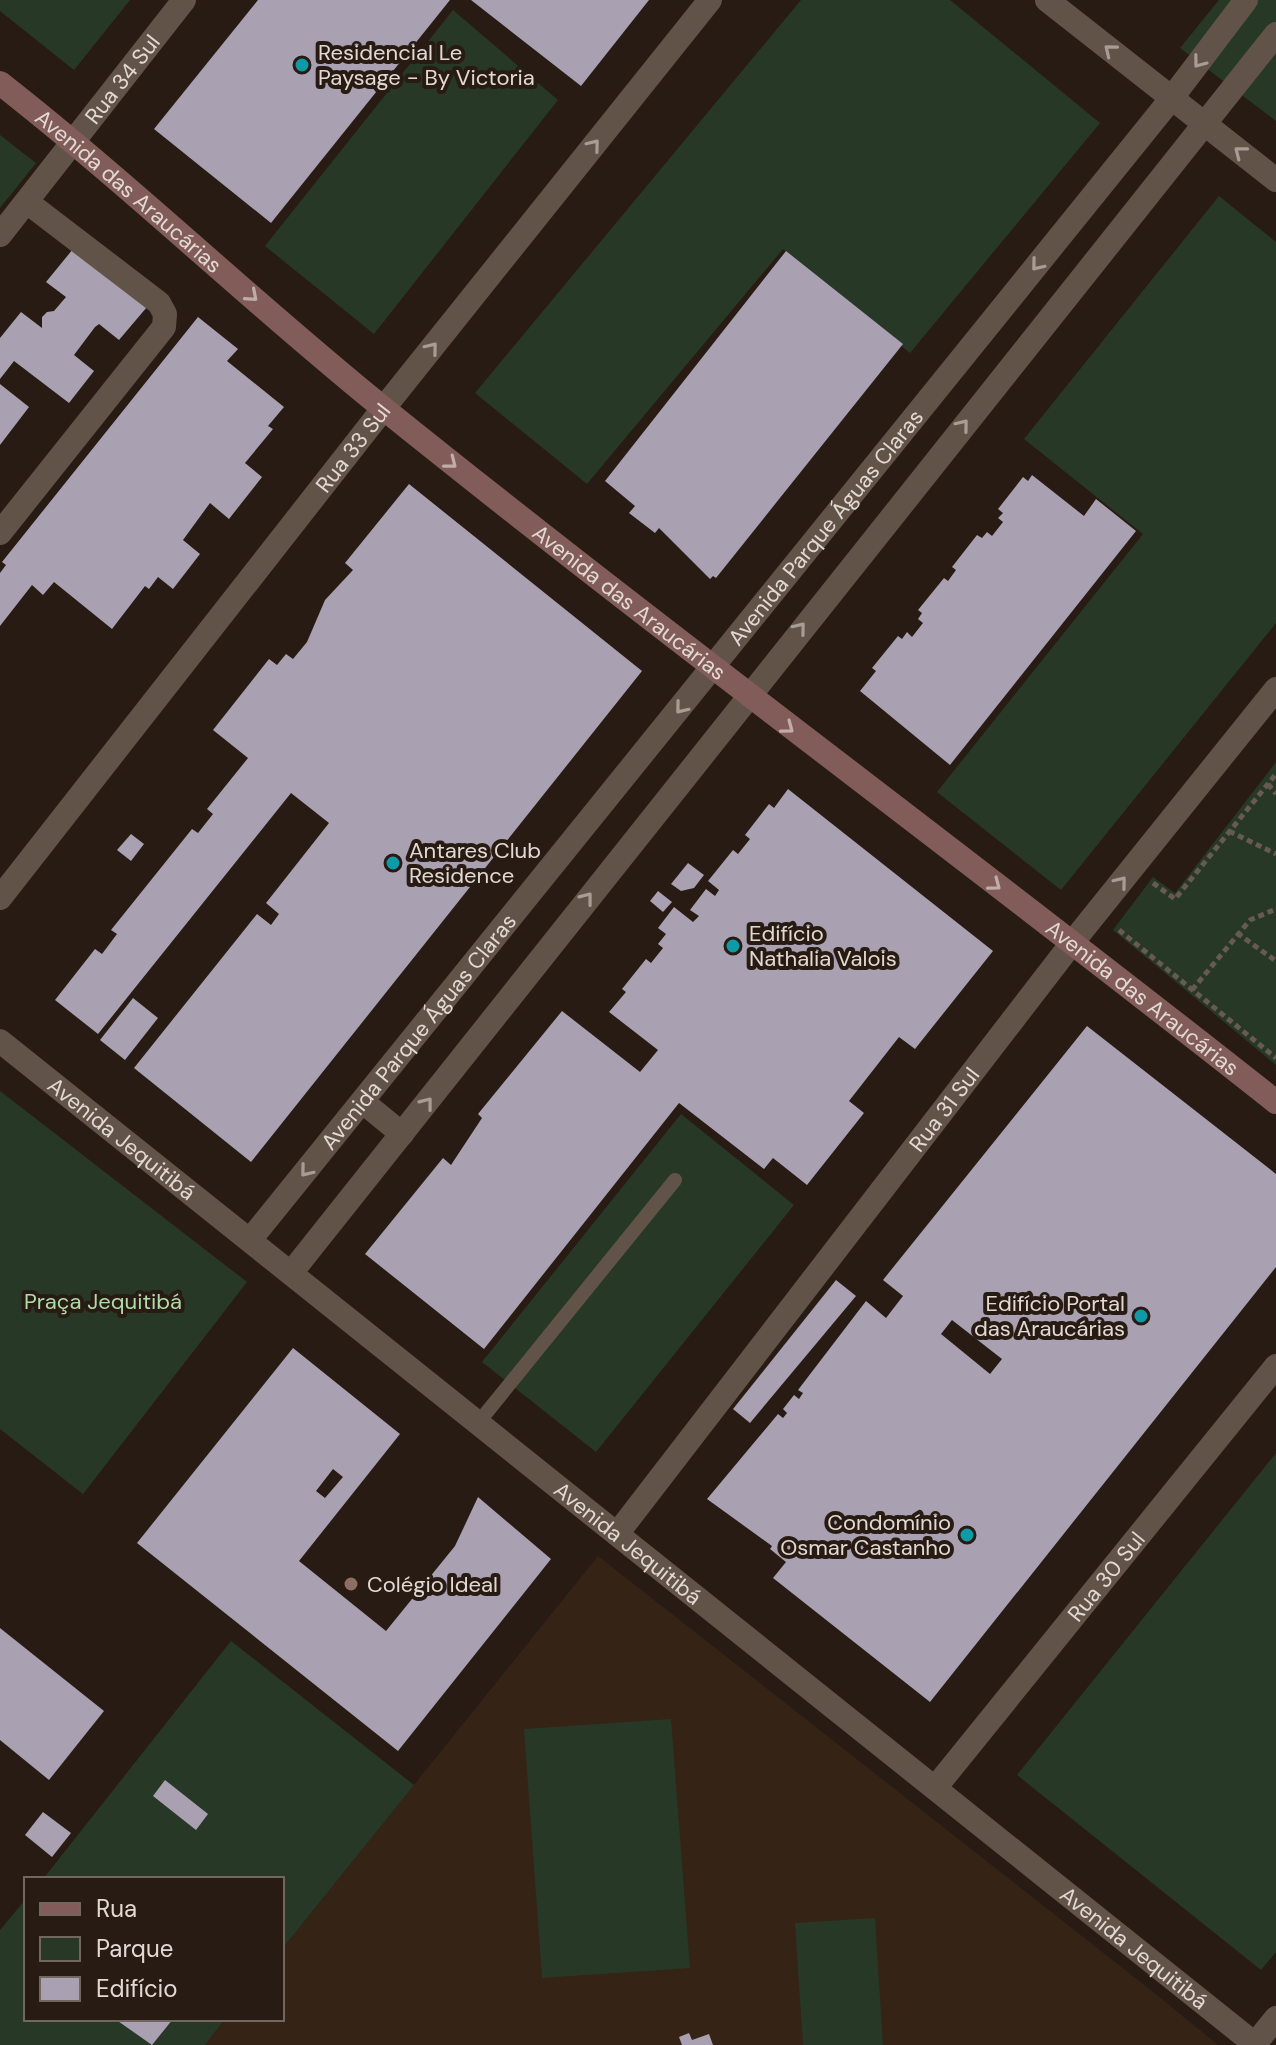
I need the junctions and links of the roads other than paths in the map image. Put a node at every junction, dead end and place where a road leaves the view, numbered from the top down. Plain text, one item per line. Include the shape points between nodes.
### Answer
1 (184, 0) edge
2 (710, 0) edge
3 (1047, 0) edge
4 (1246, 0) edge
5 (1276, 34) edge
6 (0, 83) edge
7 (1171, 99) junction
8 (1204, 125) junction
9 (76, 142) junction
10 (1276, 180) edge
11 (27, 202) junction
12 (0, 235) edge
13 (383, 409) junction
14 (0, 533) edge
15 (711, 670) junction
16 (1276, 689) edge
17 (746, 696) junction
18 (0, 898) edge
19 (1072, 943) junction
20 (0, 1041) edge
21 (363, 1102) junction
22 (1276, 1102) edge
23 (402, 1134) junction
24 (675, 1180) dead end
25 (250, 1240) junction
26 (291, 1273) junction
27 (1276, 1366) edge
28 (478, 1423) junction
29 (617, 1534) junction
30 (935, 1788) junction
31 (1276, 2018) edge
32 (1255, 2045) edge

1 - 9 street, Rua 34 Sul
13 -> 2 street, Rua 33 Sul
7 -> 3 street
4 -> 7 street, Avenida Parque Águas Claras
5 - 8 street, Avenida Parque Águas Claras
6 - 9 main road, Avenida das Araucárias
7 - 8 street
7 -> 15 street, Avenida Parque Águas Claras
10 -> 8 street
17 -> 8 street, Avenida Parque Águas Claras
9 - 11 street, Rua 34 Sul
9 -> 13 main road, Avenida das Araucárias
11 - 12 street, Rua 34 Sul
11 - 14 street via 159,303 164,327
13 -> 15 main road, Avenida das Araucárias
13 - 18 street, Rua 33 Sul
15 - 17 main road, Avenida das Araucárias
15 -> 21 street, Avenida Parque Águas Claras
19 -> 16 street, Rua 31 Sul
17 -> 19 main road, Avenida das Araucárias
23 -> 17 street, Avenida Parque Águas Claras
19 - 22 main road, Avenida das Araucárias
19 - 29 street, Rua 31 Sul
20 - 25 street, Avenida Jequitibá
21 - 23 street
21 -> 25 street, Avenida Parque Águas Claras
23 - 26 street, Avenida Parque Águas Claras
24 - 28 lane
25 - 26 street, Avenida Jequitibá
26 - 28 street, Avenida Jequitibá
27 - 30 street, Rua 30 Sul
28 - 29 street, Avenida Jequitibá
29 - 30 street, Avenida Jequitibá
30 - 32 street, Avenida Jequitibá
31 - 32 street

